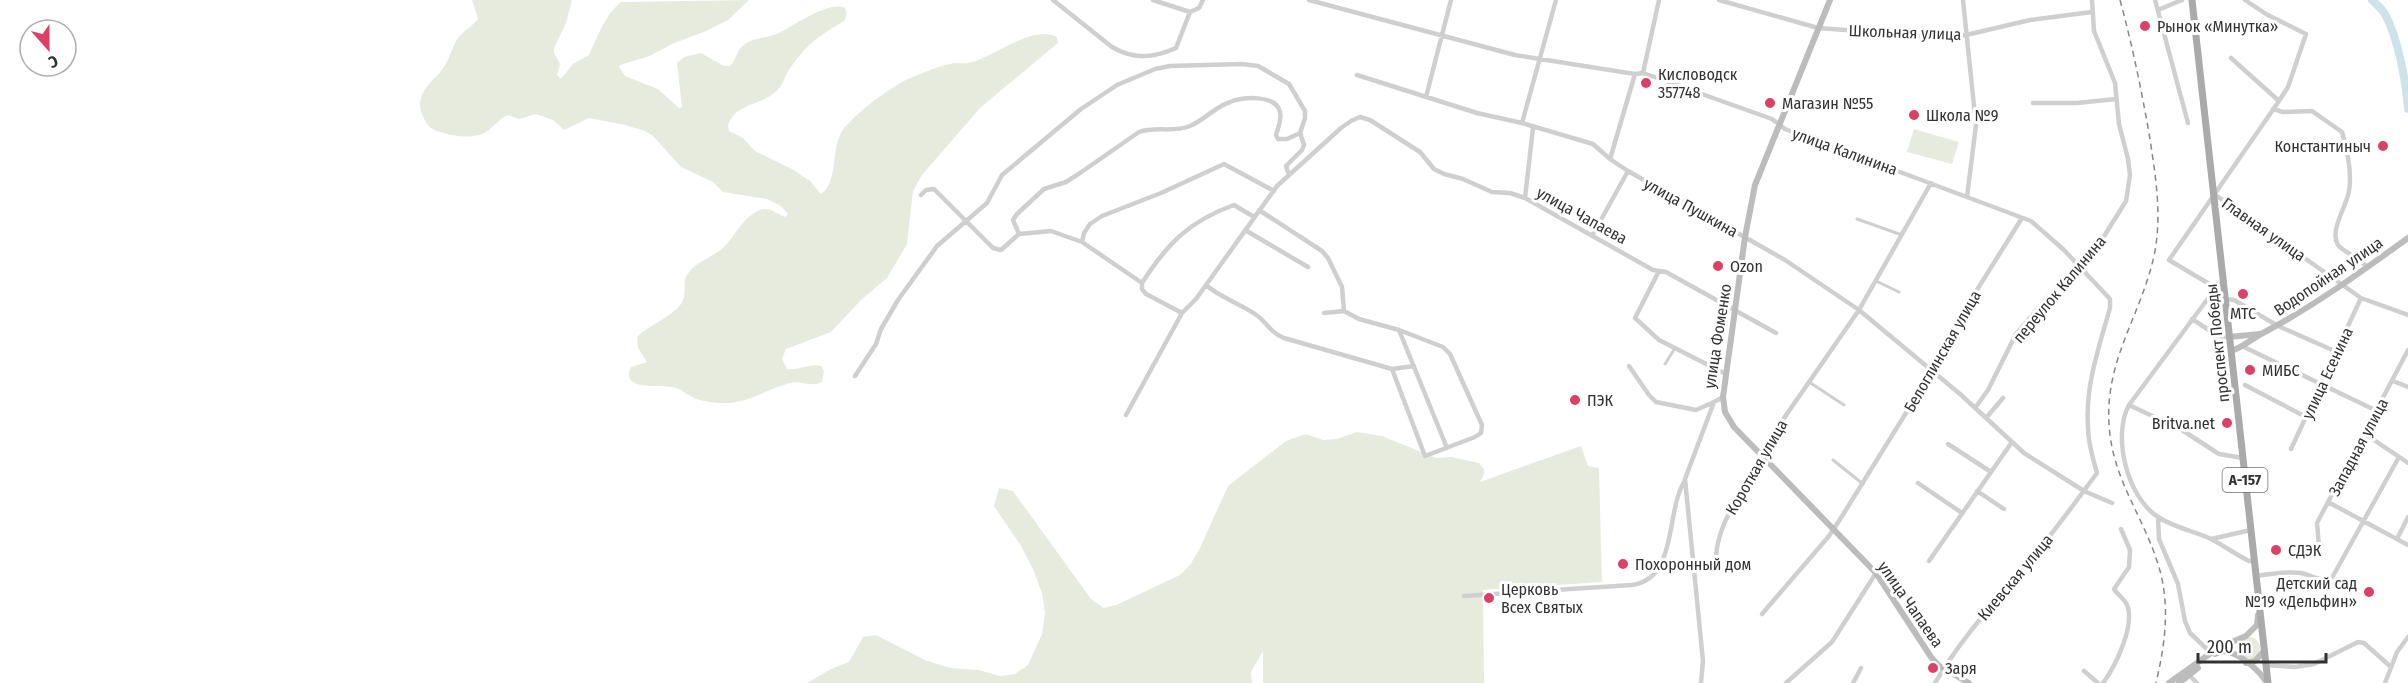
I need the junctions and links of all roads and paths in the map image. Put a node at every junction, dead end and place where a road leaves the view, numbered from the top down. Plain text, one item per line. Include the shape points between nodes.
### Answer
1 (1053, 0) edge
2 (1153, 0) edge
3 (1203, 0) edge
4 (1309, 0) edge
5 (1340, 0) edge
6 (1451, 0) edge
7 (1556, 0) edge
8 (1659, 0) edge
9 (1719, 0) edge
10 (1830, 0) edge
11 (1963, 0) edge
12 (2092, 0) edge
13 (2155, 0) edge
14 (2182, 0) edge
15 (2192, 0) edge
16 (2245, 0) edge
17 (1730, 1) edge
18 (1338, 7) junction
19 (2158, 10) junction
20 (1190, 12) junction
21 (2092, 12) junction
22 (1818, 28) junction
23 (1966, 36) junction
24 (1442, 38) junction
25 (1152, 55) junction
26 (2230, 58) dead end
27 (1539, 61) junction
28 (1155, 69) junction
29 (1643, 73) junction
30 (1635, 74) junction
31 (1357, 75) dead end
32 (1425, 97) junction
33 (2116, 99) junction
34 (2279, 101) junction
35 (2033, 103) dead end
36 (2273, 110) junction
37 (1522, 123) junction
38 (2188, 123) dead end
39 (1779, 124) junction
40 (1533, 128) junction
41 (1300, 133) junction
42 (1610, 159) junction
43 (1628, 171) junction
44 (1289, 175) junction
45 (1931, 183) junction
46 (1274, 191) junction
47 (2214, 194) junction
48 (921, 195) dead end
49 (1967, 197) junction
50 (1525, 198) junction
51 (1259, 210) junction
52 (1254, 217) junction
53 (2022, 218) junction
54 (1857, 219) dead end
55 (966, 221) junction
56 (1245, 230) junction
57 (1019, 234) junction
58 (1902, 235) junction
59 (1592, 236) junction
60 (1744, 237) junction
61 (2408, 238) edge
62 (1082, 242) junction
63 (2078, 265) junction
64 (1308, 267) dead end
65 (2367, 267) junction
66 (1659, 272) junction
67 (1876, 281) junction
68 (1142, 283) junction
69 (2224, 283) junction
70 (1206, 285) junction
71 (2342, 285) junction
72 (2216, 288) junction
73 (1899, 292) dead end
74 (2361, 298) junction
75 (2225, 299) junction
76 (1735, 310) junction
77 (1859, 310) junction
78 (1344, 311) junction
79 (1182, 313) junction
80 (1324, 313) dead end
81 (2408, 315) edge
82 (2192, 320) junction
83 (2278, 326) junction
84 (1399, 330) junction
85 (1776, 333) dead end
86 (2260, 334) junction
87 (2229, 337) junction
88 (2244, 347) junction
89 (1675, 348) junction
90 (2408, 350) edge
91 (2231, 351) junction
92 (2337, 352) junction
93 (1665, 364) dead end
94 (1414, 366) junction
95 (1629, 366) dead end
96 (1392, 369) junction
97 (1932, 370) junction
98 (1726, 374) junction
99 (855, 376) dead end
100 (2393, 381) junction
101 (1809, 382) junction
102 (2245, 385) dead end
103 (2321, 386) junction
104 (2408, 387) edge
105 (1723, 397) junction
106 (2003, 398) dead end
107 (1714, 402) junction
108 (1845, 405) dead end
109 (2129, 405) junction
110 (1975, 408) junction
111 (2377, 411) junction
112 (1126, 416) dead end
113 (2306, 417) junction
114 (1986, 418) junction
115 (2365, 434) junction
116 (2012, 442) junction
117 (1948, 444) dead end
118 (1447, 448) junction
119 (2291, 449) dead end
120 (1761, 456) junction
121 (2399, 457) junction
122 (2243, 458) junction
123 (1833, 460) dead end
124 (2408, 463) edge
125 (1991, 472) junction
126 (2097, 473) joint
127 (1685, 479) junction
128 (1918, 483) dead end
129 (1863, 484) junction
130 (1977, 491) junction
131 (2084, 491) junction
132 (2328, 502) junction
133 (2112, 503) dead end
134 (2004, 509) dead end
135 (1962, 513) junction
136 (2158, 517) junction
137 (2408, 517) edge
138 (2363, 520) junction
139 (2121, 529) dead end
140 (1834, 530) junction
141 (2251, 530) junction
142 (2398, 537) junction
143 (2211, 539) junction
144 (2408, 545) edge
145 (2319, 546) dead end
146 (1716, 556) dead end
147 (1929, 561) dead end
148 (2254, 561) junction
149 (1876, 573) junction
150 (2256, 576) junction
151 (1464, 596) dead end
152 (2260, 609) junction
153 (1762, 614) dead end
154 (2246, 636) junction
155 (2408, 637) edge
156 (2239, 639) junction
157 (2264, 641) junction
158 (2265, 650) junction
159 (2211, 653) junction
160 (2236, 655) junction
161 (2246, 663) junction
162 (2266, 665) junction
163 (2391, 667) junction
164 (1862, 668) dead end
165 (1944, 668) junction
166 (2084, 671) dead end
167 (2191, 677) dead end
168 (1701, 683) edge
169 (1786, 683) edge
170 (1853, 683) edge
171 (1935, 683) edge
172 (1969, 683) edge
173 (2098, 683) edge
174 (2103, 683) edge
175 (2169, 683) edge
176 (2179, 683) edge
177 (2197, 683) edge
178 (2268, 683) edge
179 (2385, 683) edge

1 - 25 street via 1122,52
2 - 20 street
3 - 20 street
4 - 18 street, улица Калинина
5 - 18 street
6 - 24 street
7 - 27 street
8 - 29 street
9 - 17 street, Школьная улица
10 - 22 main road, улица Фоменко
11 - 23 street
12 - 21 street
13 - 19 street
14 - 19 street
15 - 47 main road, проспект Победы / А-157
16 - 34 street via 2306,34 2288,87
17 - 22 street, Школьная улица
18 - 24 street, улица Калинина
19 - 38 street
20 - 25 street via 1176,48
21 - 23 street, Школьная улица via 2030,20
21 - 33 street via 2094,31 2115,83
22 - 23 street, Школьная улица
22 - 39 main road, улица Фоменко
23 - 49 street via 1976,125
24 - 27 street, улица Калинина
24 - 32 street
25 - 28 street
26 - 34 street
27 - 30 street, улица Калинина
27 - 37 street
28 - 41 street via 1242,63 1258,66 1289,84 1305,111
28 - 55 street via 1118,85 1081,109 1002,175 987,203
29 - 30 street, улица Калинина
29 - 39 street, улица Калинина
30 - 42 street
31 - 32 street, улица Пушкина
32 - 37 street, улица Пушкина
33 - 35 street
33 - 63 street, переулок Калинина via 2130,175 2126,201 2098,246
34 - 36 street
36 - 47 street
36 - 65 street via 2312,111 2342,132 2349,191 2336,241
37 - 40 street, улица Пушкина
39 - 45 street, улица Калинина
39 - 60 main road, улица Фоменко via 1755,185
40 - 42 street, улица Пушкина via 1593,144
40 - 50 street
41 - 44 street via 1304,145 1286,166
41 - 57 street via 1278,139 1281,118 1277,106 1270,101 1250,99 1232,101 1189,126 1175,130 1149,128 1073,177 1044,189 1013,220
42 - 43 street, улица Пушкина
43 - 59 street
43 - 60 street, улица Пушкина
44 - 46 street, улица Чапаева
44 - 50 street, улица Чапаева via 1341,128 1360,117 1371,120 1419,152 1444,174 1492,192
45 - 49 street, улица Калинина
45 - 58 street, Короткая улица
46 - 51 street, улица Чапаева
46 - 62 street via 1224,164 1102,216 1083,233
47 - 69 main road, проспект Победы / А-157
47 - 71 street, Главная улица
47 - 72 street via 2169,260
48 - 55 street via 934,189
49 - 53 street, улица Калинина
50 - 59 street, улица Чапаева
51 - 52 street, улица Чапаева
51 - 78 street via 1328,258 1342,287
52 - 56 street, улица Чапаева
52 - 68 street via 1234,205 1203,218 1175,239
53 - 63 street, улица Калинина via 2031,221
53 - 97 street, Белоглинская улица
54 - 58 street
55 - 57 street via 997,250
55 - 99 street via 927,257
56 - 64 street
56 - 70 street, улица Чапаева
57 - 62 street via 1051,231
58 - 67 street, Короткая улица
59 - 66 street, улица Чапаева
60 - 76 main road, улица Фоменко
60 - 77 street, улица Пушкина
61 - 65 main road, Водопойная улица
62 - 68 street
63 - 110 street, переулок Калинина via 2016,334
63 - 126 street, улица Калинина via 2110,299 2087,400
65 - 71 main road, Водопойная улица
66 - 76 street, улица Чапаева via 1666,272
66 - 89 street via 1635,318 1649,333
67 - 73 street
67 - 77 street, Короткая улица
68 - 79 street via 1146,294
69 - 72 street
69 - 75 main road, проспект Победы / А-157
70 - 79 street, улица Чапаева
70 - 96 street via 1257,315 1269,330 1284,338
71 - 74 street, Главная улица
71 - 83 main road, Водопойная улица
72 - 82 street
74 - 81 street, Главная улица
74 - 92 street, улица Есенина
75 - 83 street via 2234,300
75 - 87 main road, проспект Победы / А-157
76 - 85 street, улица Чапаева
76 - 98 main road, улица Фоменко
77 - 97 street, улица Пушкина
77 - 101 street, Короткая улица
78 - 80 street
78 - 84 street
79 - 112 street, улица Чапаева
82 - 87 street via 2218,336
82 - 109 street
83 - 86 main road, Водопойная улица
83 - 92 street
84 - 94 street
84 - 118 street via 1443,347 1450,354 1482,425 1481,433 1475,437
86 - 87 main road, Водопойная улица
86 - 88 main road, Водопойная улица
87 - 91 main road, проспект Победы / А-157
88 - 91 main road, Водопойная улица
88 - 103 street
89 - 93 street
89 - 98 street
90 - 100 street, Западная улица
91 - 122 main road, проспект Победы / А-157
92 - 103 street, улица Есенина
94 - 96 street
94 - 118 street
95 - 107 street via 1656,402 1696,410
96 - 118 street via 1425,456
97 - 110 street, улица Пушкина
97 - 129 street, Белоглинская улица
98 - 105 main road, улица Фоменко
100 - 104 street
100 - 111 street, Западная улица
101 - 108 street
101 - 120 street, Короткая улица
102 - 113 street
103 - 111 street
103 - 113 street, улица Есенина
105 - 107 street, улица Фоменко
105 - 120 main road, улица Чапаева via 1729,421
106 - 114 street
107 - 127 street, улица Фоменко
109 - 122 street via 2182,430 2219,454
109 - 136 street via 2120,437 2125,462 2141,500
110 - 114 street, улица Пушкина
111 - 115 street, Западная улица
113 - 119 street, улица Есенина
114 - 116 street, улица Пушкина
115 - 121 street
115 - 132 street, Западная улица
116 - 125 street
116 - 131 street, улица Пушкина
117 - 125 street
120 - 140 main road, улица Чапаева
120 - 146 street, Короткая улица via 1717,539
121 - 124 street
121 - 138 street
122 - 141 main road, проспект Победы / А-157
123 - 129 street
125 - 130 street
126 - 131 street, Киевская улица
127 - 151 street via 1677,495 1664,556 1649,581
127 - 168 street, улица Фоменко
128 - 135 street
129 - 140 street, Белоглинская улица
130 - 134 street
130 - 135 street
131 - 133 street, улица Пушкина
131 - 165 street, Киевская улица
132 - 138 street
132 - 145 street, Западная улица via 2316,527
135 - 147 street
136 - 143 street
136 - 159 street via 2159,540 2178,584 2185,621 2190,633
137 - 142 street
138 - 142 street
138 - 150 street via 2329,580 2295,572
139 - 174 street via 2130,550 2129,567 2114,589 2126,603 2127,625 2122,650
140 - 149 main road, улица Чапаева
140 - 153 street, Белоглинская улица
141 - 143 street
141 - 148 main road, проспект Победы / А-157
142 - 144 street
143 - 148 street
148 - 150 main road, проспект Победы / А-157
149 - 165 main road, улица Чапаева via 1931,657
149 - 169 street via 1832,642
150 - 152 main road, проспект Победы / А-157
152 - 154 main road via 2257,625
152 - 157 main road, проспект Победы / А-157
154 - 156 main road
154 - 157 main road
155 - 163 street
156 - 159 main road
156 - 160 main road
157 - 158 main road, проспект Победы / А-157
158 - 161 main road via 2255,661
158 - 162 main road, проспект Победы / А-157
159 - 175 main road
160 - 161 main road
160 - 176 main road via 2219,652
161 - 178 main road
162 - 163 street via 2314,664 2358,642
162 - 178 main road, проспект Победы / А-157
163 - 179 street
164 - 170 street
165 - 171 street, Киевская улица
165 - 172 main road, улица Чапаева
166 - 173 street
167 - 177 street

